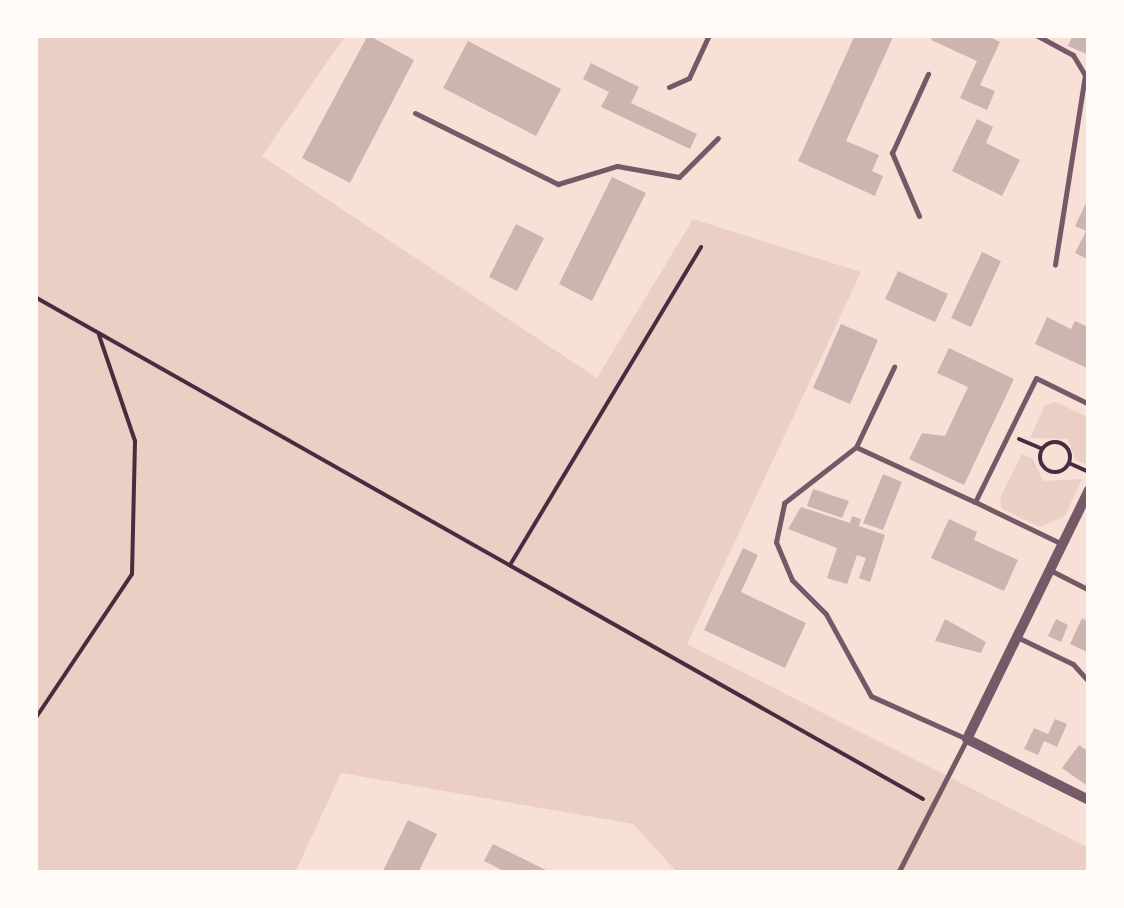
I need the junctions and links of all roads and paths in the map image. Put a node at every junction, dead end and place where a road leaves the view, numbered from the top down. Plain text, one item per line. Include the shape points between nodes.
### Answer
1 (709, 35) edge
2 (1036, 35) edge
3 (928, 74) dead end
4 (670, 87) dead end
5 (414, 112) dead end
6 (718, 138) dead end
7 (919, 216) dead end
8 (701, 246) dead end
9 (1055, 265) dead end
10 (35, 296) edge
11 (98, 332) junction
12 (894, 367) dead end
13 (1089, 404) edge
14 (1008, 433) junction
15 (856, 447) junction
16 (1042, 450) junction
17 (1069, 463) junction
18 (1089, 472) edge
19 (1089, 490) edge
20 (975, 502) junction
21 (1062, 544) junction
22 (510, 565) junction
23 (1050, 570) junction
24 (1089, 590) edge
25 (1017, 637) junction
26 (1089, 682) edge
27 (35, 719) edge
28 (967, 739) junction
29 (1089, 800) edge
30 (933, 804) junction
31 (898, 873) edge

1 - 4 lane via 690,78
2 - 9 lane via 1073,55 1084,75
3 - 7 lane via 892,153
5 - 6 lane via 558,184 617,166 679,177
8 - 22 path
10 - 11 path
11 - 22 path
11 - 27 path via 135,441 132,574
12 - 15 lane
13 - 14 lane via 1036,378
14 - 16 path
14 - 20 lane
15 - 20 lane
15 - 28 lane via 784,503 776,542 792,580 826,614 871,696
16 - 17 path via 1062,444
16 - 17 path via 1048,471
17 - 18 path
19 - 21 street
20 - 21 lane
21 - 23 street
22 - 30 path
23 - 24 lane
23 - 25 street
25 - 26 lane via 1072,664
25 - 28 street
28 - 29 street
28 - 30 lane
30 - 31 lane

